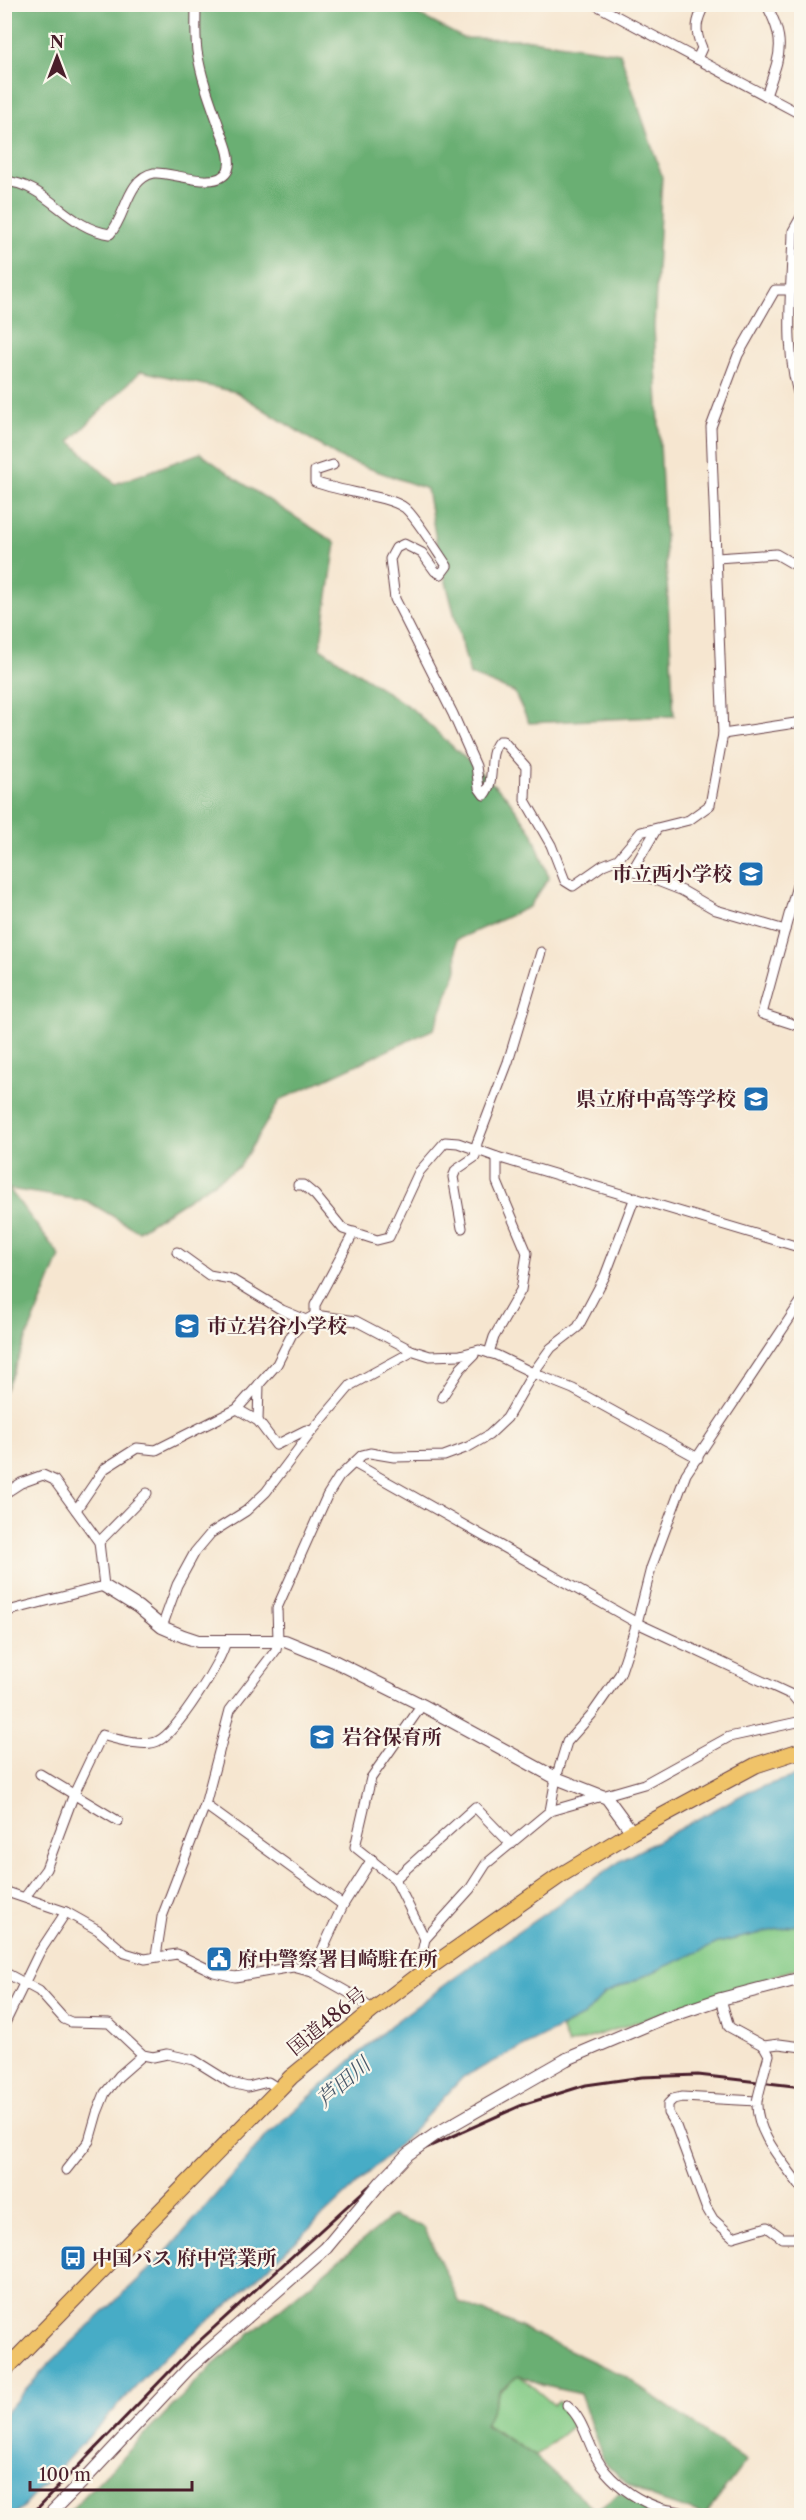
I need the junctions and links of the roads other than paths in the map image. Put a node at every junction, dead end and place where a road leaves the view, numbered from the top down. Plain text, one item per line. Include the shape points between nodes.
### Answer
1 (196, 4) edge
2 (594, 4) edge
3 (705, 4) edge
4 (766, 4) edge
5 (697, 59) junction
6 (766, 96) junction
7 (801, 115) edge
8 (4, 181) edge
9 (801, 215) edge
10 (792, 290) junction
11 (801, 405) edge
12 (333, 465) dead end
13 (717, 558) junction
14 (801, 569) edge
15 (801, 722) edge
16 (723, 734) junction
17 (656, 830) junction
18 (618, 859) junction
19 (801, 867) edge
20 (632, 871) junction
21 (785, 930) junction
22 (541, 952) dead end
23 (801, 1027) edge
24 (478, 1150) junction
25 (497, 1157) junction
26 (297, 1185) dead end
27 (635, 1197) junction
28 (462, 1228) dead end
29 (354, 1232) junction
30 (801, 1248) edge
31 (177, 1252) dead end
32 (801, 1304) edge
33 (315, 1315) junction
34 (306, 1320) junction
35 (411, 1350) junction
36 (473, 1352) junction
37 (489, 1353) junction
38 (533, 1373) junction
39 (259, 1384) junction
40 (442, 1396) dead end
41 (237, 1409) junction
42 (258, 1421) junction
43 (312, 1431) junction
44 (698, 1458) junction
45 (354, 1463) junction
46 (147, 1493) dead end
47 (4, 1494) edge
48 (76, 1510) junction
49 (99, 1542) junction
50 (104, 1586) junction
51 (4, 1612) edge
52 (637, 1623) junction
53 (162, 1627) junction
54 (278, 1640) junction
55 (226, 1641) junction
56 (422, 1705) junction
57 (801, 1707) edge
58 (801, 1720) edge
59 (801, 1750) edge
60 (40, 1774) dead end
61 (556, 1778) junction
62 (74, 1794) junction
63 (601, 1796) junction
64 (205, 1805) junction
65 (550, 1811) junction
66 (118, 1821) dead end
67 (632, 1832) junction
68 (511, 1844) junction
69 (372, 1859) junction
70 (395, 1879) junction
71 (4, 1891) edge
72 (25, 1897) junction
73 (343, 1905) junction
74 (66, 1911) junction
75 (425, 1939) junction
76 (156, 1956) junction
77 (4, 1972) edge
78 (312, 1972) junction
79 (423, 1972) junction
80 (801, 1978) edge
81 (24, 1984) junction
82 (721, 1999) junction
83 (374, 2010) junction
84 (4, 2025) edge
85 (764, 2046) junction
86 (801, 2047) edge
87 (143, 2055) junction
88 (279, 2089) junction
89 (757, 2101) junction
90 (66, 2170) dead end
91 (801, 2189) edge
92 (801, 2223) edge
93 (799, 2240) edge
94 (5, 2370) edge
95 (567, 2404) dead end
96 (48, 2516) edge
97 (691, 2516) edge

1 - 8 street via 196,48 203,82 228,152 228,170 223,176 215,180 155,173 145,176 134,187 118,225 110,234 76,223 30,186
2 - 5 street
3 - 5 street via 696,22 696,36 702,48
4 - 6 street via 776,21 781,50
5 - 6 street
6 - 7 street
9 - 10 street via 793,231
10 - 11 street via 790,356
10 - 13 street via 775,290 738,355 711,427
12 - 18 street via 315,471 315,482 405,508 447,566 441,574 422,554 404,544 396,548 390,559 394,599 453,714 484,795 489,789 493,748 503,741 526,767 525,800 551,845 565,880 573,886
13 - 14 street via 776,554
13 - 16 street
15 - 16 street
16 - 17 street via 710,805 689,820
17 - 18 street via 641,832
17 - 20 street
18 - 20 street
19 - 21 street
20 - 21 street via 683,891 716,910
21 - 23 street via 762,1014
22 - 24 street via 508,1062 477,1143
24 - 25 street
24 - 28 street via 453,1177
24 - 29 street via 445,1142 419,1172 389,1237 377,1240
25 - 27 street
25 - 37 street via 497,1182 527,1253 521,1290 494,1336
26 - 29 street via 315,1195 343,1229
27 - 30 street
27 - 38 street via 606,1275 578,1327 551,1348
29 - 33 street via 315,1305
31 - 34 street via 209,1275 231,1280
32 - 44 street
33 - 34 street
33 - 35 street via 356,1321
34 - 39 street
35 - 36 street via 430,1356
35 - 43 street via 351,1385
36 - 37 street
36 - 40 street
37 - 38 street
38 - 44 street via 573,1389
38 - 45 street via 507,1418 468,1447 444,1456 414,1458 370,1453
39 - 41 street
39 - 42 street
41 - 42 street
41 - 48 street via 156,1450 137,1448 104,1469
42 - 43 street via 276,1445 306,1430
43 - 53 street via 266,1492 246,1511 211,1533 195,1552 177,1585
44 - 52 street via 686,1474 651,1568
45 - 52 street
45 - 54 street via 327,1496 283,1593 277,1608
46 - 49 street
47 - 48 street via 21,1483 49,1476
48 - 49 street
49 - 50 street
50 - 51 street
50 - 53 street
52 - 57 street via 792,1695
52 - 61 street via 620,1674 567,1742
53 - 55 street via 198,1641
54 - 55 street
54 - 56 street via 334,1661
54 - 64 street via 276,1650 230,1710
55 - 62 street via 189,1708 159,1741 102,1735
56 - 61 street
56 - 69 street via 371,1778 355,1847
58 - 63 street via 729,1737 644,1784
59 - 67 highway, 国道486号 via 756,1765
60 - 62 street
61 - 63 street
61 - 65 street
62 - 66 street
62 - 72 street via 46,1869
63 - 65 street
63 - 67 street via 607,1798
64 - 73 street
64 - 76 street via 162,1917
65 - 68 street
67 - 79 highway, 国道486号 via 561,1875
68 - 70 street via 475,1807
68 - 75 street via 486,1864 470,1889
69 - 70 street
69 - 73 street
70 - 75 street
71 - 72 street
72 - 74 street
73 - 78 street
74 - 76 street via 98,1930 125,1953 145,1959
74 - 81 street
75 - 79 street via 420,1961
76 - 78 street via 177,1954 214,1972 235,1977 293,1967
77 - 81 street
78 - 83 street
79 - 83 highway, 国道486号
80 - 82 street
81 - 84 street
81 - 87 street via 39,1991 70,2022 109,2023
82 - 85 street via 729,2027
82 - 96 street, bridge via 567,2059 408,2154 327,2248 189,2368
83 - 88 highway, 国道486号
85 - 86 street
85 - 89 street, bridge via 769,2055
87 - 88 street via 167,2054 194,2060 231,2083 248,2087 268,2082
87 - 90 street via 105,2093 89,2141
88 - 94 highway, 国道486号
89 - 91 street via 760,2127
89 - 93 street via 682,2097 668,2104 668,2113 713,2219 733,2237 767,2228 782,2238
92 - 93 street
95 - 97 street via 576,2413 591,2451 606,2472 636,2498

